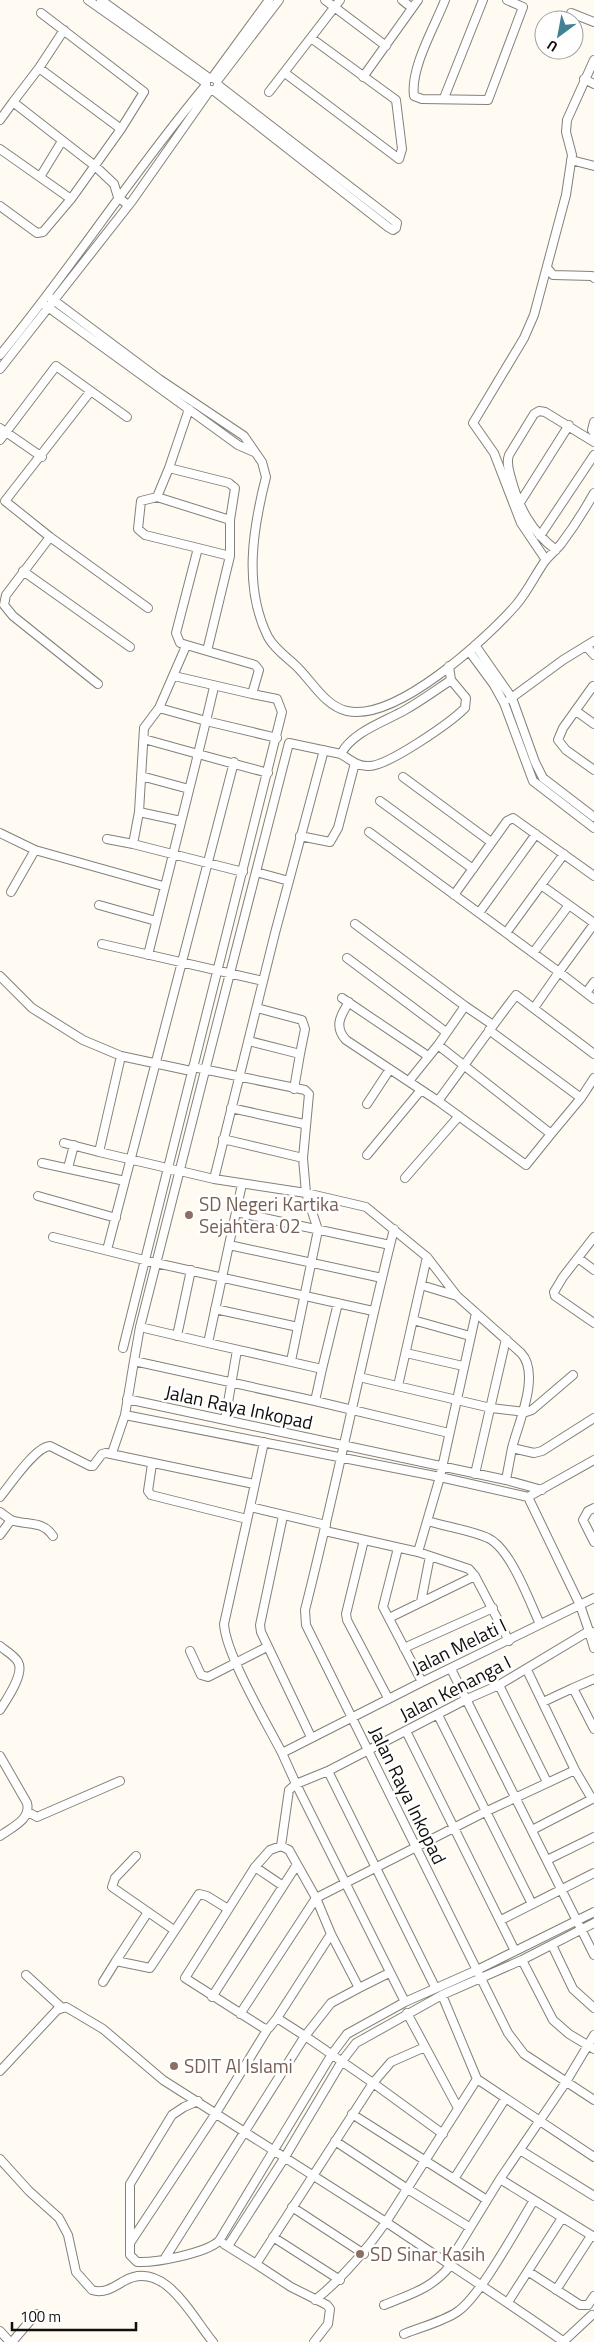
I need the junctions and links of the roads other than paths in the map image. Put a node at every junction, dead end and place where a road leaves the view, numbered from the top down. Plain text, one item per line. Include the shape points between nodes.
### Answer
1 (88, 0) edge
2 (101, 0) edge
3 (269, 0) edge
4 (279, 0) edge
5 (325, 0) edge
6 (340, 0) edge
7 (402, 0) edge
8 (418, 0) edge
9 (445, 0) edge
10 (483, 0) edge
11 (507, 0) edge
12 (334, 8) junction
13 (412, 8) junction
14 (41, 13) dead end
15 (64, 30) junction
16 (312, 38) junction
17 (386, 46) junction
18 (594, 60) edge
19 (39, 68) junction
20 (285, 73) junction
21 (363, 77) junction
22 (584, 79) junction
23 (211, 84) junction
24 (594, 84) edge
25 (269, 92) dead end
26 (444, 98) junction
27 (13, 102) junction
28 (0, 120) edge
29 (121, 129) junction
30 (62, 141) junction
31 (0, 149) edge
32 (571, 160) junction
33 (95, 166) junction
34 (594, 166) edge
35 (40, 176) junction
36 (131, 183) junction
37 (114, 184) junction
38 (140, 189) junction
39 (118, 197) junction
40 (71, 199) junction
41 (128, 205) junction
42 (0, 206) edge
43 (548, 269) junction
44 (594, 278) edge
45 (48, 302) junction
46 (0, 355) edge
47 (0, 369) edge
48 (90, 392) junction
49 (189, 409) junction
50 (127, 417) dead end
51 (594, 422) edge
52 (569, 425) junction
53 (3, 430) edge
54 (594, 433) edge
55 (0, 440) edge
56 (594, 442) edge
57 (254, 452) junction
58 (594, 455) edge
59 (42, 457) junction
60 (169, 468) junction
61 (594, 493) edge
62 (157, 497) junction
63 (519, 504) junction
64 (230, 520) junction
65 (540, 536) junction
66 (50, 537) junction
67 (198, 548) junction
68 (556, 550) junction
69 (230, 556) junction
70 (546, 560) junction
71 (23, 571) junction
72 (148, 608) dead end
73 (594, 641) edge
74 (475, 645) junction
75 (186, 646) junction
76 (130, 647) dead end
77 (587, 647) junction
78 (207, 651) junction
79 (468, 651) junction
80 (594, 655) edge
81 (450, 666) junction
82 (174, 676) junction
83 (451, 680) junction
84 (98, 684) dead end
85 (214, 686) junction
86 (593, 687) edge
87 (252, 694) junction
88 (512, 698) junction
89 (504, 703) junction
90 (159, 708) junction
91 (576, 711) junction
92 (206, 721) junction
93 (594, 724) edge
94 (277, 738) junction
95 (144, 739) junction
96 (324, 750) junction
97 (198, 754) junction
98 (341, 754) junction
99 (234, 762) junction
100 (355, 763) junction
101 (594, 770) edge
102 (268, 773) junction
103 (141, 776) junction
104 (403, 777) dead end
105 (189, 789) junction
106 (380, 801) dead end
107 (139, 812) junction
108 (594, 817) edge
109 (181, 821) junction
110 (594, 828) edge
111 (369, 832) dead end
112 (0, 833) edge
113 (536, 834) junction
114 (300, 836) junction
115 (107, 839) dead end
116 (491, 842) junction
117 (133, 844) junction
118 (35, 850) junction
119 (172, 854) junction
120 (564, 854) junction
121 (207, 864) junction
122 (473, 869) junction
123 (243, 872) junction
124 (256, 872) junction
125 (594, 876) edge
126 (289, 881) junction
127 (541, 885) junction
128 (164, 886) junction
129 (11, 892) dead end
130 (454, 895) junction
131 (569, 905) junction
132 (99, 906) dead end
133 (479, 913) junction
134 (156, 921) junction
135 (355, 924) dead end
136 (594, 924) edge
137 (506, 932) junction
138 (102, 944) dead end
139 (534, 954) junction
140 (148, 955) junction
141 (347, 958) dead end
142 (182, 963) junction
143 (218, 972) junction
144 (559, 972) junction
145 (229, 973) junction
146 (0, 976) edge
147 (263, 981) junction
148 (594, 982) edge
149 (586, 993) junction
150 (594, 998) edge
151 (465, 1006) junction
152 (257, 1008) junction
153 (534, 1008) junction
154 (491, 1027) junction
155 (446, 1032) junction
156 (249, 1041) junction
157 (438, 1045) junction
158 (300, 1054) junction
159 (594, 1054) edge
160 (121, 1056) junction
161 (428, 1056) junction
162 (156, 1062) junction
163 (464, 1066) junction
164 (193, 1068) junction
165 (206, 1069) junction
166 (390, 1069) junction
167 (239, 1077) junction
168 (594, 1078) edge
169 (409, 1081) junction
170 (294, 1089) junction
171 (421, 1090) junction
172 (581, 1098) junction
173 (438, 1101) junction
174 (367, 1104) dead end
175 (231, 1108) junction
176 (459, 1116) junction
177 (304, 1124) junction
178 (551, 1134) junction
179 (223, 1139) junction
180 (64, 1143) dead end
181 (74, 1145) junction
182 (98, 1152) junction
183 (367, 1155) dead end
184 (303, 1158) junction
185 (130, 1160) junction
186 (42, 1163) dead end
187 (68, 1168) junction
188 (175, 1170) junction
189 (405, 1178) dead end
190 (214, 1179) junction
191 (125, 1181) junction
192 (242, 1184) junction
193 (306, 1193) junction
194 (38, 1196) dead end
195 (236, 1212) junction
196 (116, 1218) junction
197 (394, 1229) junction
198 (318, 1230) junction
199 (53, 1237) dead end
200 (594, 1237) edge
201 (229, 1245) junction
202 (390, 1245) junction
203 (107, 1250) junction
204 (427, 1257) junction
205 (578, 1258) junction
206 (145, 1260) junction
207 (156, 1263) junction
208 (312, 1263) junction
209 (191, 1270) junction
210 (594, 1270) edge
211 (223, 1278) junction
212 (382, 1278) junction
213 (421, 1285) junction
214 (304, 1295) junction
215 (457, 1296) junction
216 (338, 1303) junction
217 (215, 1309) junction
218 (373, 1311) junction
219 (476, 1313) junction
220 (413, 1320) junction
221 (594, 1323) edge
222 (140, 1327) junction
223 (298, 1327) junction
224 (176, 1336) junction
225 (470, 1336) junction
226 (506, 1339) junction
227 (208, 1342) junction
228 (123, 1348) dead end
229 (238, 1350) junction
230 (406, 1353) junction
231 (291, 1360) junction
232 (134, 1361) junction
233 (463, 1366) junction
234 (322, 1369) junction
235 (573, 1375) dead end
236 (360, 1377) junction
237 (232, 1383) junction
238 (398, 1386) junction
239 (127, 1399) junction
240 (455, 1400) junction
241 (315, 1401) junction
242 (491, 1408) junction
243 (353, 1410) junction
244 (522, 1412) junction
245 (125, 1415) junction
246 (594, 1418) edge
247 (225, 1420) junction
248 (449, 1433) junction
249 (264, 1442) junction
250 (344, 1447) junction
251 (512, 1448) junction
252 (112, 1453) junction
253 (342, 1458) junction
254 (594, 1460) edge
255 (152, 1464) junction
256 (441, 1466) junction
257 (475, 1474) junction
258 (440, 1477) junction
259 (506, 1480) junction
260 (254, 1484) junction
261 (542, 1490) junction
262 (0, 1497) edge
263 (528, 1497) junction
264 (250, 1507) junction
265 (594, 1508) edge
266 (0, 1512) edge
267 (283, 1516) junction
268 (247, 1519) junction
269 (11, 1520) junction
270 (428, 1522) junction
271 (325, 1528) junction
272 (0, 1535) edge
273 (53, 1536) dead end
274 (364, 1540) junction
275 (594, 1542) edge
276 (398, 1548) junction
277 (418, 1552) junction
278 (430, 1556) junction
279 (475, 1576) junction
280 (594, 1598) edge
281 (422, 1602) junction
282 (580, 1605) junction
283 (493, 1608) junction
284 (389, 1618) junction
285 (540, 1624) junction
286 (592, 1632) edge
287 (509, 1640) junction
288 (0, 1646) edge
289 (267, 1647) junction
290 (404, 1648) junction
291 (594, 1648) edge
292 (190, 1651) dead end
293 (237, 1663) junction
294 (451, 1669) junction
295 (527, 1670) junction
296 (594, 1679) edge
297 (422, 1682) junction
298 (499, 1685) junction
299 (574, 1688) junction
300 (388, 1698) junction
301 (467, 1699) junction
302 (543, 1702) junction
303 (0, 1710) edge
304 (438, 1715) junction
305 (352, 1717) junction
306 (594, 1729) edge
307 (406, 1731) junction
308 (311, 1737) junction
309 (367, 1749) junction
310 (282, 1753) junction
311 (0, 1756) edge
312 (328, 1770) junction
313 (575, 1770) junction
314 (120, 1781) dead end
315 (547, 1782) junction
316 (296, 1784) junction
317 (516, 1796) junction
318 (593, 1799) edge
319 (28, 1812) junction
320 (485, 1812) junction
321 (454, 1827) junction
322 (532, 1830) junction
323 (0, 1836) edge
324 (594, 1837) edge
325 (281, 1846) junction
326 (415, 1848) junction
327 (136, 1856) dead end
328 (547, 1860) junction
329 (296, 1866) junction
330 (255, 1867) junction
331 (377, 1868) junction
332 (594, 1873) edge
333 (344, 1883) junction
334 (284, 1886) junction
335 (561, 1888) junction
336 (316, 1898) junction
337 (532, 1904) junction
338 (228, 1909) junction
339 (148, 1912) junction
340 (594, 1912) edge
341 (501, 1920) junction
342 (576, 1921) junction
343 (594, 1923) edge
344 (174, 1930) junction
345 (580, 1930) junction
346 (331, 1934) junction
347 (552, 1945) junction
348 (515, 1951) junction
349 (594, 1955) edge
350 (522, 1960) junction
351 (116, 1961) junction
352 (477, 1970) junction
353 (389, 1973) junction
354 (26, 1975) dead end
355 (481, 1979) junction
356 (103, 1982) dead end
357 (435, 1987) junction
358 (359, 1988) junction
359 (442, 1995) junction
360 (212, 1997) junction
361 (405, 2002) junction
362 (62, 2008) junction
363 (594, 2008) edge
364 (407, 2013) junction
365 (240, 2014) junction
366 (277, 2018) junction
367 (267, 2030) junction
368 (594, 2035) edge
369 (305, 2036) junction
370 (425, 2047) junction
371 (591, 2047) edge
372 (332, 2054) junction
373 (342, 2061) junction
374 (0, 2071) edge
375 (478, 2079) junction
376 (566, 2082) junction
377 (373, 2083) junction
378 (505, 2099) junction
379 (594, 2100) edge
380 (198, 2101) junction
381 (458, 2108) junction
382 (216, 2113) junction
383 (352, 2114) junction
384 (539, 2121) junction
385 (245, 2132) junction
386 (443, 2134) junction
387 (335, 2140) junction
388 (274, 2149) junction
389 (520, 2150) junction
390 (594, 2156) edge
391 (285, 2157) junction
392 (0, 2159) edge
393 (425, 2161) junction
394 (313, 2174) junction
395 (454, 2179) junction
396 (500, 2179) junction
397 (406, 2188) junction
398 (594, 2196) edge
399 (487, 2200) junction
400 (534, 2200) junction
401 (292, 2207) junction
402 (562, 2218) junction
403 (386, 2222) junction
404 (469, 2227) junction
405 (273, 2237) junction
406 (593, 2237) edge
407 (219, 2241) junction
408 (130, 2243) junction
409 (228, 2246) junction
410 (364, 2254) junction
411 (165, 2258) junction
412 (256, 2264) junction
413 (449, 2265) junction
414 (528, 2272) junction
415 (340, 2280) junction
416 (480, 2285) junction
417 (556, 2290) junction
418 (594, 2296) edge
419 (315, 2300) junction
420 (508, 2302) junction
421 (384, 2305) dead end
422 (588, 2305) junction
423 (36, 2314) dead end
424 (593, 2315) edge
425 (0, 2331) edge
426 (404, 2334) dead end
427 (11, 2342) edge
428 (213, 2342) edge
429 (314, 2342) edge
430 (563, 2342) edge

1 - 23 street
2 - 23 street
3 - 23 street
4 - 23 street
5 - 12 street
6 - 12 street
7 - 13 street
8 - 13 street
9 - 26 street via 412,86 414,96
10 - 26 street
11 - 26 street via 523,7 488,100
12 - 16 street
12 - 17 street
13 - 17 street
14 - 15 street
15 - 19 street
15 - 29 street via 144,90
16 - 20 street
16 - 21 street
17 - 21 street
18 - 22 street
19 - 27 street
19 - 29 street
20 - 21 street via 399,159 402,149 396,100
20 - 25 street
22 - 24 street
22 - 32 street via 567,120
23 - 23 street via 388,227 396,228 397,222
23 - 36 street
23 - 38 street
27 - 28 street
27 - 30 street
29 - 33 street
30 - 33 street
30 - 35 street
31 - 35 street
32 - 34 street
32 - 43 street
33 - 37 street
33 - 40 street
35 - 40 street
36 - 37 street
36 - 38 street
36 - 39 street
37 - 39 street
38 - 41 street
39 - 41 street
39 - 45 street
40 - 42 street via 40,234
41 - 45 street
43 - 44 street via 553,275
43 - 70 street via 529,327 474,423 494,453 521,523
45 - 46 street
45 - 47 street
45 - 49 street
45 - 57 street via 244,436
48 - 50 street
48 - 53 street via 56,366
48 - 59 street
49 - 57 street via 238,445
49 - 60 street
51 - 54 street
52 - 56 street
52 - 63 street
52 - 63 street via 546,412 534,414 507,462
53 - 55 street
53 - 59 street
57 - 81 street via 262,462 266,477 253,538 255,586 262,620 269,638 280,651 332,704 355,712 375,709 403,697
58 - 65 street
59 - 66 street via 5,501
60 - 62 street
60 - 64 street via 233,486
61 - 68 street
62 - 64 street
62 - 67 street via 140,500 139,532
63 - 65 street
64 - 69 street
65 - 68 street
66 - 71 street
66 - 72 street
67 - 69 street
67 - 75 street via 176,633 176,639
68 - 70 street
69 - 78 street
70 - 74 street via 518,603
71 - 76 street
71 - 84 street via 3,600 6,609
73 - 77 street
74 - 79 street
74 - 88 street
75 - 78 street
75 - 82 street
77 - 80 street
77 - 88 street via 563,660
78 - 87 street via 255,665 259,670
79 - 81 street
79 - 89 street
81 - 83 street
82 - 85 street
82 - 90 street
83 - 98 street via 345,745
83 - 100 street via 466,698 462,711 409,749 377,765
85 - 87 street
85 - 92 street
86 - 91 street
87 - 94 street via 280,702 282,712
88 - 89 street
88 - 108 street via 543,778
89 - 110 street via 533,781
90 - 92 street
90 - 95 street via 144,728
91 - 93 street
91 - 101 street via 558,740 566,750
92 - 94 street
92 - 97 street
94 - 102 street
95 - 97 street
95 - 103 street
96 - 98 street
96 - 114 street
96 - 124 street via 289,743
97 - 99 street
97 - 105 street
98 - 100 street
99 - 102 street
99 - 121 street
100 - 114 street via 338,828 330,842
102 - 123 street
103 - 105 street
103 - 107 street
104 - 116 street
105 - 109 street
106 - 122 street
107 - 109 street
107 - 117 street
109 - 119 street
111 - 130 street
112 - 118 street
113 - 116 street via 513,818 506,821
113 - 120 street
113 - 133 street
114 - 126 street
115 - 117 street
116 - 122 street
117 - 119 street
118 - 128 street
118 - 129 street
119 - 121 street
119 - 128 street
120 - 125 street
120 - 127 street
121 - 123 street
121 - 142 street
122 - 130 street
123 - 143 street
124 - 126 street
124 - 145 street
126 - 147 street
127 - 131 street
127 - 137 street
128 - 134 street
130 - 133 street
131 - 136 street
131 - 139 street
132 - 134 street
133 - 137 street
134 - 140 street
135 - 151 street
136 - 144 street
137 - 139 street
138 - 140 street
139 - 144 street
140 - 142 street
141 - 155 street
142 - 143 street
142 - 162 street
143 - 145 street
143 - 164 street
144 - 149 street
144 - 153 street
145 - 147 street
145 - 165 street
146 - 160 street via 22,1000 44,1017 83,1040
147 - 152 street
148 - 149 street
149 - 150 street
151 - 154 street
151 - 155 street
152 - 156 street
152 - 158 street via 302,1020 305,1029
153 - 154 street via 516,995
153 - 159 street
154 - 163 street
154 - 172 street
155 - 157 street
156 - 158 street
156 - 167 street
157 - 161 street
157 - 163 street
158 - 170 street
160 - 162 street
160 - 182 street
161 - 166 street via 346,1000 339,1031 346,1040
161 - 169 street
162 - 164 street
162 - 185 street
163 - 173 street
163 - 178 street
164 - 165 street
164 - 188 street
165 - 167 street
165 - 188 street
166 - 169 street
166 - 174 street
167 - 170 street
167 - 175 street
168 - 172 street
169 - 171 street
170 - 177 street via 305,1090 309,1094
171 - 173 street
171 - 183 street
172 - 178 street
173 - 176 street
175 - 177 street
175 - 179 street
176 - 178 street via 526,1165
176 - 189 street
177 - 184 street
179 - 184 street
179 - 190 street
180 - 181 street
181 - 182 street
181 - 187 street
182 - 185 street
184 - 193 street
185 - 188 street
185 - 191 street
186 - 187 street
187 - 191 street
188 - 190 street
188 - 206 street
188 - 207 street
190 - 192 street
191 - 196 street
192 - 193 street
192 - 195 street
193 - 197 street via 361,1205
193 - 198 street
194 - 196 street
195 - 198 street
195 - 201 street
196 - 203 street
197 - 202 street, Jalan Raya Inkopad
197 - 204 street
198 - 202 street
198 - 208 street
199 - 203 street
200 - 205 street
201 - 208 street
201 - 211 street
202 - 212 street, Jalan Raya Inkopad
203 - 206 street
204 - 213 street
204 - 215 street
205 - 210 street
205 - 221 street via 554,1292
206 - 207 street
206 - 228 street
207 - 209 street
207 - 222 street
208 - 212 street
208 - 214 street
209 - 211 street
209 - 224 street
211 - 214 street
211 - 217 street
212 - 218 street, Jalan Raya Inkopad
213 - 215 street
213 - 220 street
214 - 216 street
214 - 223 street
215 - 219 street
216 - 218 street
216 - 234 street
217 - 223 street
217 - 227 street
218 - 236 street, Jalan Raya Inkopad
219 - 225 street
219 - 226 street
220 - 225 street
220 - 230 street
222 - 224 street
222 - 232 street
223 - 231 street
224 - 227 street
225 - 233 street
226 - 242 street
226 - 244 street via 526,1358 530,1369
227 - 229 street
229 - 231 street
229 - 237 street
230 - 233 street
230 - 238 street
231 - 234 street
232 - 237 street
232 - 239 street
233 - 240 street
234 - 241 street
235 - 244 street via 532,1410
236 - 238 street
236 - 243 street, Jalan Raya Inkopad
237 - 241 street
237 - 247 street
238 - 240 street
239 - 245 street
239 - 247 street, Jalan Raya Inkopad
240 - 242 street
240 - 248 street
241 - 243 street
242 - 244 street
242 - 257 street
243 - 248 street
243 - 250 street, Jalan Raya Inkopad
244 - 251 street
245 - 249 street, Jalan Raya Inkopad
245 - 252 street
246 - 251 street via 542,1451 534,1453
247 - 250 street, Jalan Raya Inkopad
248 - 256 street
249 - 253 street, Jalan Raya Inkopad
249 - 260 street
250 - 253 street, Jalan Raya Inkopad
250 - 256 street, Jalan Raya Inkopad
251 - 259 street
252 - 255 street
252 - 262 street via 102,1454 92,1467 54,1447 45,1446
253 - 258 street, Jalan Raya Inkopad
253 - 271 street, Jalan Raya Inkopad
254 - 261 street
255 - 260 street
255 - 268 street via 148,1491 151,1495
256 - 257 street, Jalan Raya Inkopad
256 - 258 street
257 - 259 street, Jalan Raya Inkopad
258 - 263 street, Jalan Raya Inkopad
258 - 270 street
259 - 261 street, Jalan Raya Inkopad
260 - 264 street
261 - 263 street
263 - 282 street
264 - 267 street
264 - 268 street
265 - 275 street via 583,1520
266 - 269 street
267 - 271 street
267 - 289 street via 260,1625
268 - 293 street via 224,1624 225,1637
269 - 272 street
269 - 273 street via 26,1525 40,1524
270 - 277 street
270 - 285 street via 487,1538 499,1546
271 - 274 street
271 - 305 street, Jalan Raya Inkopad via 305,1617 309,1632
274 - 276 street
274 - 300 street, Jalan Raya Inkopad via 346,1614
276 - 277 street
276 - 284 street via 383,1607
277 - 278 street
278 - 279 street via 466,1568
278 - 281 street
279 - 281 street
279 - 283 street
280 - 282 street
281 - 284 street
282 - 285 street, Jalan Melati I
282 - 286 street
283 - 287 street
283 - 290 street
284 - 290 street
285 - 287 street, Jalan Melati I
286 - 291 street
286 - 295 street, Jalan Kenanga I
287 - 294 street, Jalan Melati I
288 - 303 street via 18,1661 20,1669
289 - 293 street
289 - 308 street
290 - 297 street
292 - 293 street via 205,1677
293 - 310 street
294 - 297 street, Jalan Melati I
294 - 301 street
295 - 298 street, Jalan Kenanga I
295 - 302 street
296 - 299 street
297 - 300 street, Jalan Melati I
298 - 301 street, Jalan Kenanga I
298 - 315 street
299 - 302 street
299 - 306 street
300 - 305 street, Jalan Melati I
301 - 304 street, Jalan Kenanga I
301 - 317 street
302 - 313 street
304 - 307 street, Jalan Kenanga I
304 - 320 street
305 - 308 street, Jalan Melati I
305 - 309 street, Jalan Raya Inkopad
307 - 309 street, Jalan Kenanga I
307 - 321 street
308 - 310 street, Jalan Melati I
309 - 312 street, Jalan Kenanga I
309 - 326 street, Jalan Raya Inkopad
310 - 316 street
311 - 319 street via 27,1803
312 - 316 street, Jalan Kenanga I
312 - 331 street
313 - 315 street
313 - 318 street
314 - 319 street via 37,1817
315 - 317 street
316 - 325 street via 289,1790
316 - 333 street
317 - 320 street
317 - 322 street
318 - 322 street
319 - 323 street via 21,1822
320 - 321 street
320 - 337 street
321 - 326 street
321 - 341 street
322 - 328 street
324 - 328 street
325 - 329 street via 289,1850
325 - 330 street via 270,1850
326 - 331 street
326 - 352 street, Jalan Raya Inkopad
327 - 339 street via 115,1878 112,1887
328 - 335 street
329 - 334 street
329 - 336 street
330 - 334 street
330 - 338 street
331 - 333 street
331 - 357 street
332 - 335 street
333 - 336 street
333 - 353 street
334 - 360 street
335 - 337 street
335 - 342 street
336 - 346 street
336 - 365 street
337 - 341 street
338 - 344 street via 199,1894
338 - 360 street via 185,1978
339 - 344 street
339 - 351 street
340 - 342 street
341 - 348 street
342 - 345 street
342 - 348 street
343 - 345 street
344 - 351 street via 150,1968
345 - 347 street
345 - 349 street
346 - 358 street
346 - 366 street
347 - 350 street
347 - 363 street via 573,1989
348 - 352 street
350 - 355 street
350 - 371 street via 553,2020
351 - 356 street
352 - 355 street, Jalan Raya Inkopad
352 - 357 street
353 - 358 street
353 - 361 street
354 - 362 street
355 - 359 street
355 - 376 street, Jalan Raya Inkopad via 518,2049
357 - 361 street
358 - 369 street via 331,2003
359 - 364 street
359 - 375 street
360 - 365 street
361 - 372 street via 347,2034
362 - 374 street
362 - 380 street via 66,2006 98,2025 154,2073
364 - 370 street
364 - 373 street via 356,2043
365 - 367 street
366 - 367 street
366 - 369 street
367 - 382 street
368 - 371 street
369 - 372 street
369 - 385 street
370 - 377 street via 390,2062
370 - 381 street
371 - 376 street
372 - 373 street
372 - 388 street
373 - 377 street
373 - 391 street
375 - 378 street
375 - 381 street
376 - 379 street, Jalan Raya Inkopad
376 - 384 street
377 - 383 street
377 - 386 street
378 - 384 street
378 - 395 street
380 - 382 street
380 - 408 street via 172,2115 130,2184
381 - 386 street
382 - 385 street
382 - 408 street
383 - 387 street
383 - 393 street
384 - 389 street
384 - 390 street
385 - 388 street
385 - 411 street
386 - 393 street
387 - 394 street
387 - 397 street
388 - 391 street
388 - 407 street
389 - 396 street
389 - 398 street
391 - 394 street
391 - 409 street
392 - 428 street via 59,2218 68,2235 76,2272 92,2290 104,2292 138,2276 154,2277 172,2291
393 - 395 street
393 - 397 street
394 - 401 street
394 - 403 street
395 - 399 street
396 - 399 street
396 - 400 street
397 - 403 street
397 - 404 street
399 - 404 street
400 - 402 street
400 - 416 street
401 - 405 street
401 - 410 street
402 - 406 street
402 - 414 street
403 - 410 street
403 - 413 street
404 - 413 street
405 - 412 street
405 - 415 street
406 - 417 street
407 - 409 street
407 - 411 street via 205,2249
408 - 411 street via 133,2260 143,2262
409 - 412 street
410 - 415 street
412 - 419 street
413 - 416 street
413 - 421 street via 427,2288
414 - 417 street
414 - 420 street
415 - 419 street
416 - 420 street
416 - 426 street via 459,2311
417 - 422 street via 580,2305
418 - 422 street
419 - 429 street via 327,2305 330,2315 328,2324
420 - 430 street
422 - 424 street
423 - 427 street
424 - 430 street
425 - 427 street

